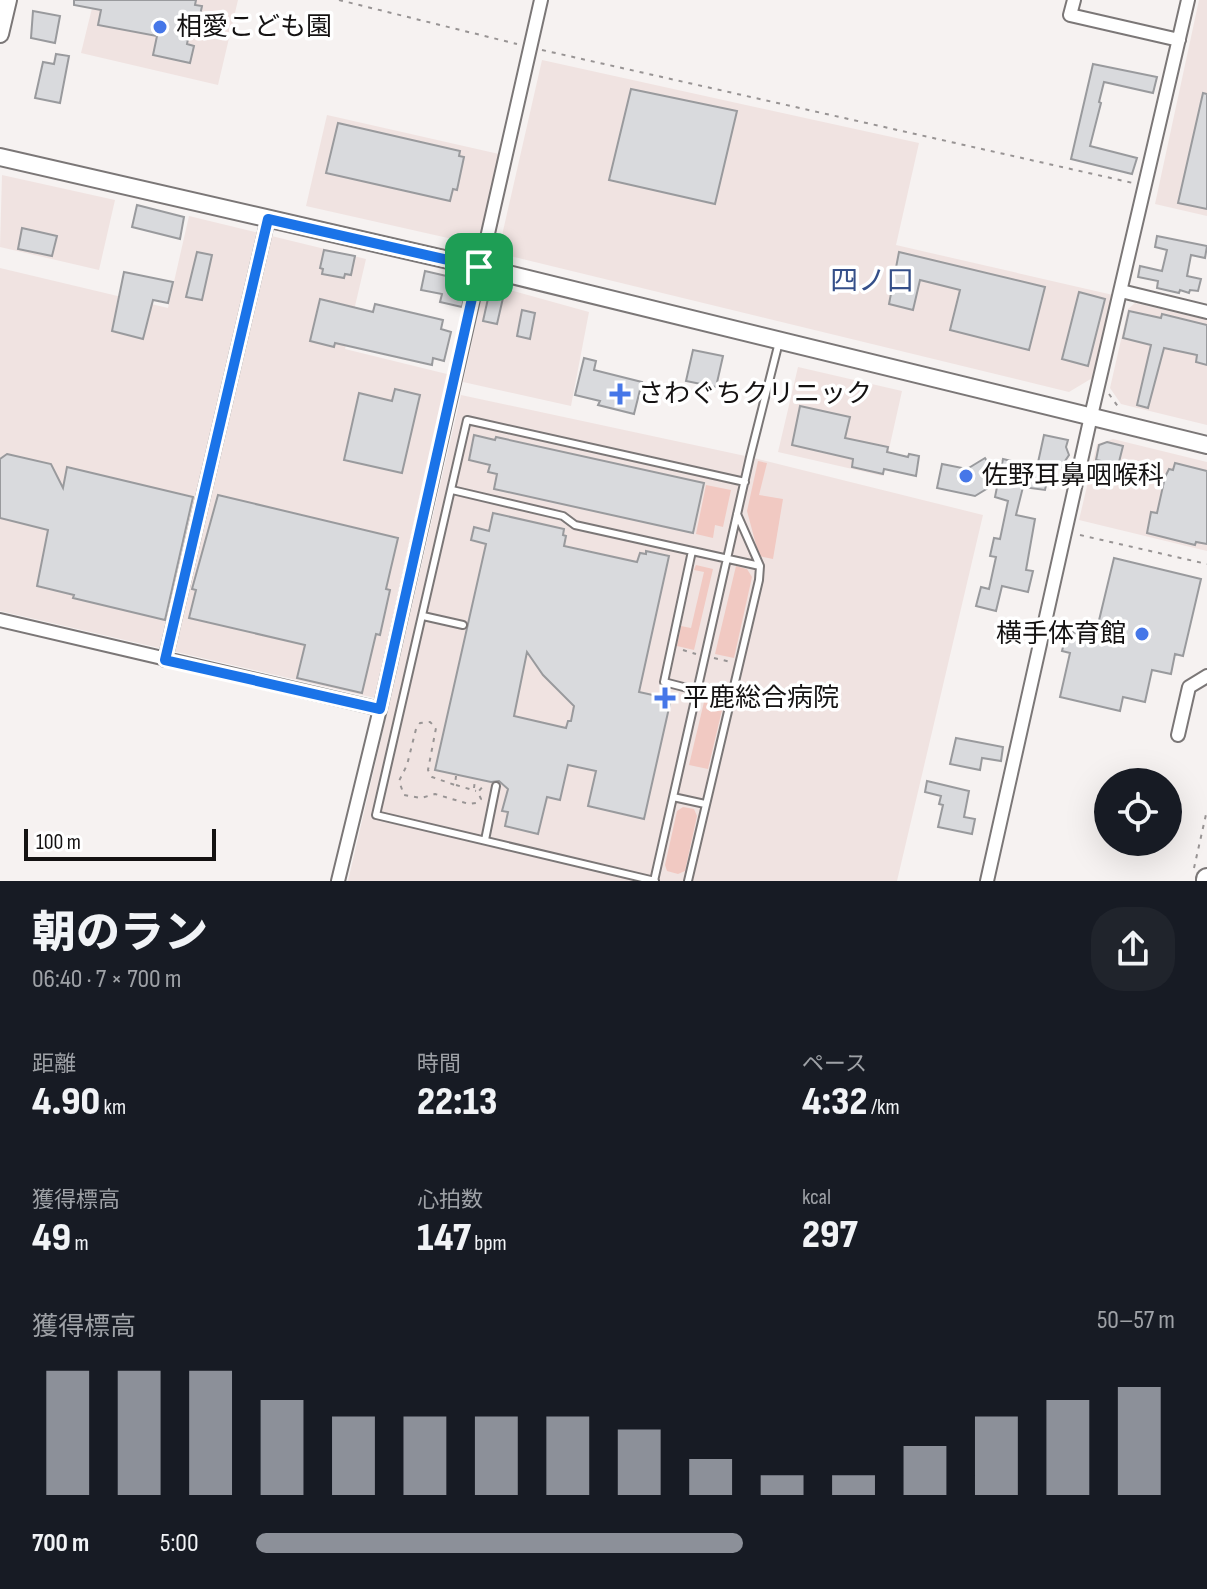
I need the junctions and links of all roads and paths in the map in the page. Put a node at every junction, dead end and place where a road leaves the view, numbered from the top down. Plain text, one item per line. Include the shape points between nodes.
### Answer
1 (8, 0) edge
2 (339, 0) edge
3 (541, 0) edge
4 (1074, 0) edge
5 (1188, 0) edge
6 (0, 34) edge
7 (1179, 40) junction
8 (530, 47) junction
9 (0, 157) edge
10 (1146, 186) junction
11 (268, 219) junction
12 (479, 267) junction
13 (1121, 291) junction
14 (1207, 312) edge
15 (779, 342) junction
16 (1106, 389) dead end
17 (1118, 408) dead end
18 (1091, 416) junction
19 (1207, 445) edge
20 (745, 482) junction
21 (452, 490) junction
22 (737, 514) junction
23 (1066, 532) junction
24 (753, 549) junction
25 (692, 551) junction
26 (727, 558) junction
27 (741, 561) junction
28 (1207, 564) edge
29 (760, 566) junction
30 (423, 616) junction
31 (0, 620) edge
32 (463, 625) dead end
33 (165, 660) junction
34 (1207, 676) edge
35 (697, 690) junction
36 (730, 699) junction
37 (380, 709) junction
38 (1178, 735) dead end
39 (456, 776) dead end
40 (475, 780) dead end
41 (485, 784) dead end
42 (455, 785) junction
43 (496, 786) dead end
44 (474, 789) junction
45 (478, 792) junction
46 (673, 797) junction
47 (705, 804) junction
48 (1207, 810) edge
49 (485, 840) junction
50 (1203, 876) edge
51 (338, 881) edge
52 (654, 881) edge
53 (688, 881) edge
54 (987, 881) edge

1 - 6 street
2 - 8 path
3 - 8 street
4 - 7 street via 1070,15
5 - 7 street
7 - 10 street
8 - 10 path
8 - 12 street
9 - 11 street
10 - 13 street
11 - 12 street
11 - 33 street
12 - 15 street
12 - 37 street
13 - 14 street
13 - 18 street
15 - 18 street
15 - 20 lane
16 - 17 path
18 - 19 street
18 - 23 street
20 - 21 lane via 467,420
20 - 22 lane
21 - 25 lane
21 - 30 lane
22 - 24 lane
22 - 26 lane
23 - 28 path
23 - 54 street
24 - 27 lane via 751,557
24 - 29 lane
25 - 26 lane
25 - 35 lane via 664,682
26 - 27 lane
26 - 35 lane
27 - 29 lane
29 - 36 lane
30 - 32 lane
30 - 49 lane via 376,815
31 - 33 street
33 - 37 street
34 - 38 street via 1189,687
35 - 36 lane
35 - 46 lane
36 - 47 lane
37 - 51 street
39 - 42 path
40 - 44 path
41 - 45 path
42 - 44 path
42 - 45 path via 432,777 428,770 436,728 420,723 399,781 404,795 435,794 469,804 481,799
43 - 49 lane
44 - 45 path
46 - 47 lane
46 - 52 lane
47 - 53 lane
48 - 50 path
49 - 52 lane

